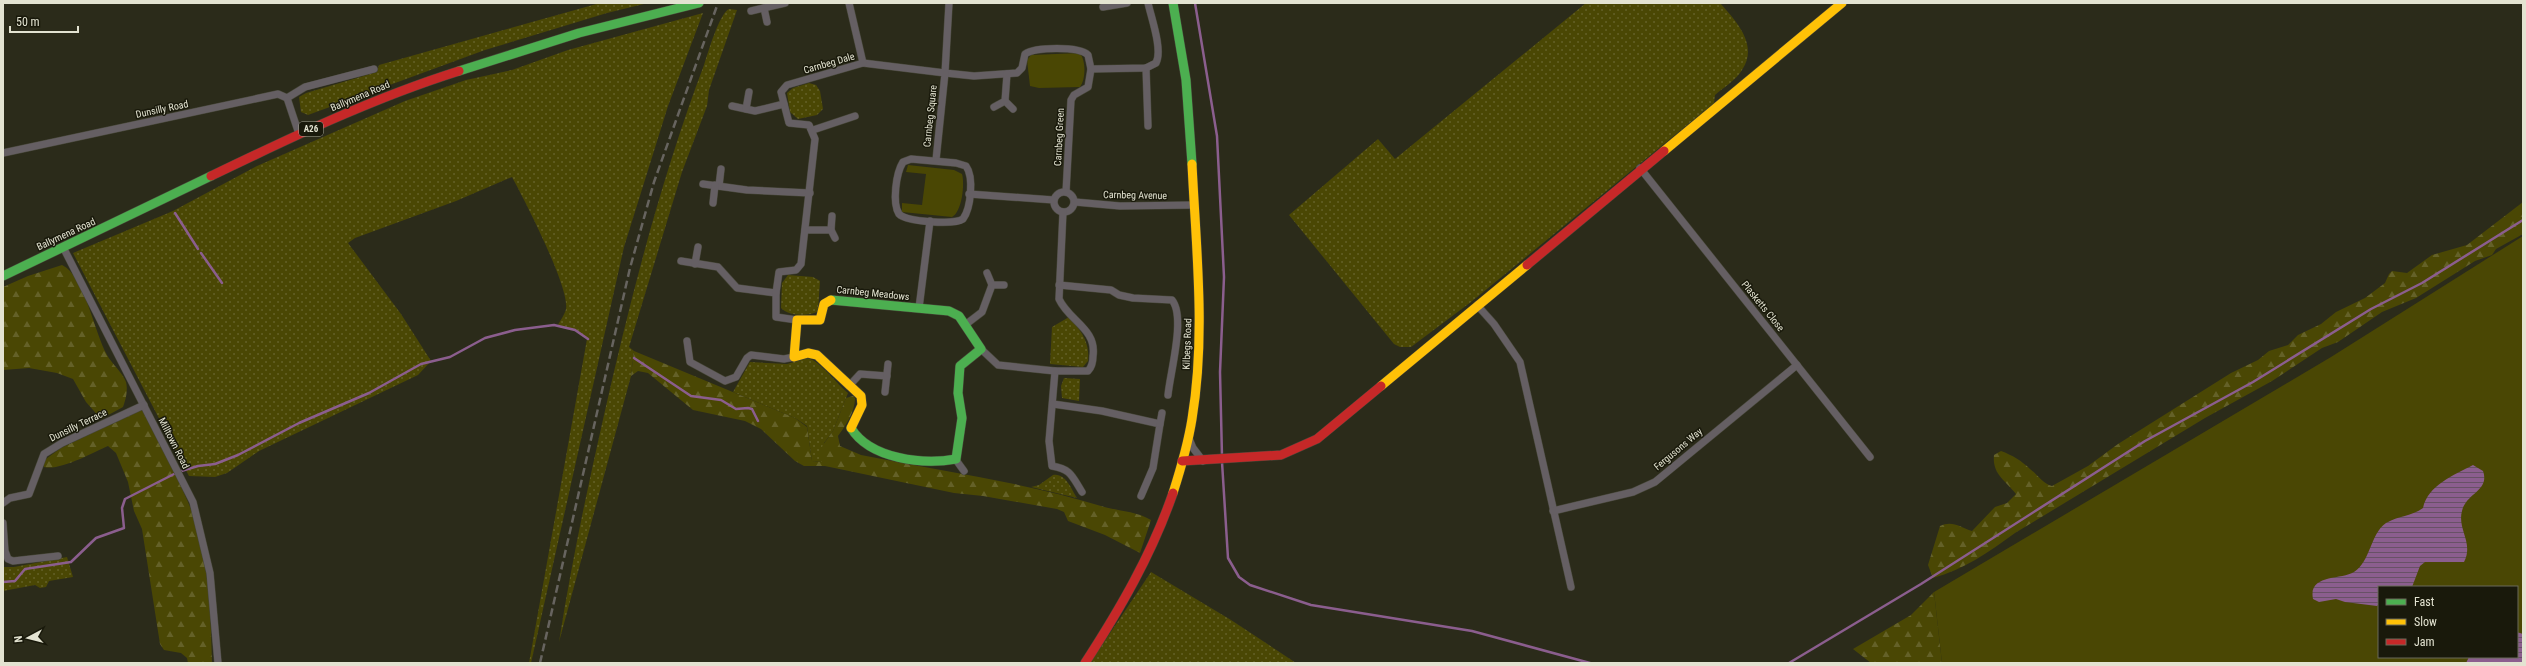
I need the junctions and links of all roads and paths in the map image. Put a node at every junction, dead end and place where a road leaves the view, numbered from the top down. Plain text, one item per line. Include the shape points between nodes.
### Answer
1 (699, 3) edge
2 (785, 3) edge
3 (849, 3) edge
4 (949, 3) edge
5 (1127, 3) edge
6 (1148, 3) edge
7 (1173, 3) edge
8 (1842, 3) edge
9 (1103, 7) dead end
10 (764, 8) junction
11 (751, 11) dead end
12 (767, 22) dead end
13 (863, 63) junction
14 (1146, 68) junction
15 (374, 69) dead end
16 (1091, 69) junction
17 (945, 73) junction
18 (1007, 74) junction
19 (749, 92) dead end
20 (287, 98) junction
21 (1005, 101) junction
22 (784, 104) junction
23 (732, 106) dead end
24 (994, 107) dead end
25 (746, 109) junction
26 (1013, 109) dead end
27 (855, 116) dead end
28 (1148, 126) dead end
29 (813, 130) junction
30 (299, 134) junction
31 (5, 151) edge
32 (936, 160) junction
33 (1640, 168) junction
34 (721, 169) dead end
35 (703, 184) dead end
36 (717, 186) junction
37 (1066, 192) junction
38 (810, 193) junction
39 (969, 194) junction
40 (1054, 200) junction
41 (1075, 202) junction
42 (713, 203) dead end
43 (1194, 205) junction
44 (1063, 212) junction
45 (832, 216) dead end
46 (930, 221) junction
47 (805, 230) junction
48 (831, 230) junction
49 (835, 238) dead end
50 (63, 247) junction
51 (698, 247) dead end
52 (681, 261) dead end
53 (695, 264) junction
54 (987, 273) dead end
55 (3, 276) edge
56 (992, 285) junction
57 (1004, 285) dead end
58 (1059, 286) junction
59 (776, 294) junction
60 (1477, 306) junction
61 (919, 308) junction
62 (797, 320) junction
63 (965, 325) junction
64 (687, 341) dead end
65 (981, 349) junction
66 (794, 357) junction
67 (888, 364) dead end
68 (1797, 365) junction
69 (1055, 371) junction
70 (887, 376) junction
71 (849, 386) junction
72 (885, 392) dead end
73 (1168, 395) dead end
74 (1053, 404) junction
75 (144, 405) junction
76 (1162, 413) dead end
77 (1160, 424) junction
78 (1188, 435) junction
79 (1870, 457) dead end
80 (956, 460) junction
81 (1182, 461) junction
82 (1207, 461) junction
83 (1052, 466) junction
84 (964, 471) dead end
85 (1045, 472) dead end
86 (1082, 492) dead end
87 (1141, 496) dead end
88 (3, 503) edge
89 (1553, 511) junction
90 (3, 522) edge
91 (58, 556) dead end
92 (1571, 587) dead end
93 (218, 663) edge
94 (1085, 663) edge

1 - 30 main road, Ballymena Road / A26 via 579,33 445,75 358,107
2 - 10 street
3 - 13 street, Carnbeg Dale
4 - 17 street
5 - 9 street
6 - 14 street via 1158,55 1156,62
7 - 43 main road, Kilbegs Road via 1183,49 1190,110
8 - 33 main road
10 - 11 street
10 - 12 street
13 - 17 street
13 - 22 street, Carnbeg Dale via 783,87 781,92
14 - 16 street
14 - 28 street
15 - 20 street via 305,87
16 - 18 street via 1088,56 1080,50 1037,50 1025,54 1018,72
16 - 37 street, Carnbeg Green via 1088,87 1074,95 1071,100
17 - 18 street via 974,76
17 - 32 street, Carnbeg Square
18 - 21 street
19 - 25 street
20 - 30 street
20 - 31 street, Dunsilly Road via 278,94
21 - 24 street
21 - 26 street
22 - 25 street via 755,111
22 - 29 street, Carnbeg Dale via 789,123 807,124
23 - 25 street
27 - 29 street
29 - 38 street via 815,140
30 - 50 main road, Ballymena Road / A26
32 - 39 street, Carnbeg Square via 966,166 971,176
32 - 46 street, Carnbeg Square via 905,160 900,168 898,182 896,206 899,214 904,218
33 - 60 main road
33 - 68 street, Plasketts Close
34 - 36 street
35 - 36 street
36 - 38 street
36 - 42 street
37 - 40 street via 1060,193
37 - 41 street via 1071,194
38 - 47 street
39 - 40 street
39 - 46 street, Carnbeg Square via 967,213 961,220
40 - 44 street via 1055,207
41 - 43 street, Carnbeg Avenue via 1127,206
41 - 44 street via 1072,209
43 - 78 main road, Kilbegs Road via 1200,328 1197,382
44 - 58 street
45 - 48 street
46 - 61 street
47 - 48 street
47 - 59 street via 801,266 796,270 780,272
48 - 49 street
50 - 55 main road, Ballymena Road / A26
50 - 75 street, Milltown Road
51 - 53 street
52 - 53 street
53 - 59 street via 720,268 737,288
54 - 56 street
56 - 57 street
56 - 63 street via 982,312
58 - 69 street via 1061,303 1087,332 1093,342 1094,353 1088,371
58 - 73 street via 1110,290 1129,297 1172,300 1176,313 1177,333
59 - 62 street via 776,317
60 - 82 main road via 1317,439 1281,455
60 - 89 street via 1494,324 1520,362
61 - 62 main road, Carnbeg Meadows via 831,300 824,304 820,320
61 - 63 main road, Carnbeg Meadows via 949,311 959,316
62 - 66 main road
63 - 65 main road, Carnbeg Meadows
64 - 66 street via 690,362 725,381 735,378 747,358 753,354 784,359
65 - 69 street, Carnbeg Meadows via 998,365
65 - 80 main road via 960,366 958,393 962,418
66 - 71 main road via 808,353 817,355
67 - 70 street
68 - 79 street, Plasketts Close
68 - 89 street, Fergusons Way via 1655,482 1633,492
69 - 74 street
70 - 71 street via 860,374
70 - 72 street
71 - 80 main road via 858,392 862,400 851,427 853,433 868,445 902,458
74 - 77 street via 1102,411
74 - 83 street via 1049,445
75 - 88 street, Dunsilly Terrace via 44,454 29,494 10,498
75 - 93 street, Milltown Road via 193,502 210,573
76 - 77 street
77 - 87 street via 1153,468
78 - 81 main road, Kilbegs Road
78 - 82 street via 1193,448
80 - 84 street
81 - 82 main road
81 - 94 main road, Kilbegs Road via 1170,502 1149,556 1118,614
83 - 85 street
83 - 86 street via 1064,468 1070,473
89 - 92 street
90 - 91 street via 8,559 13,561

